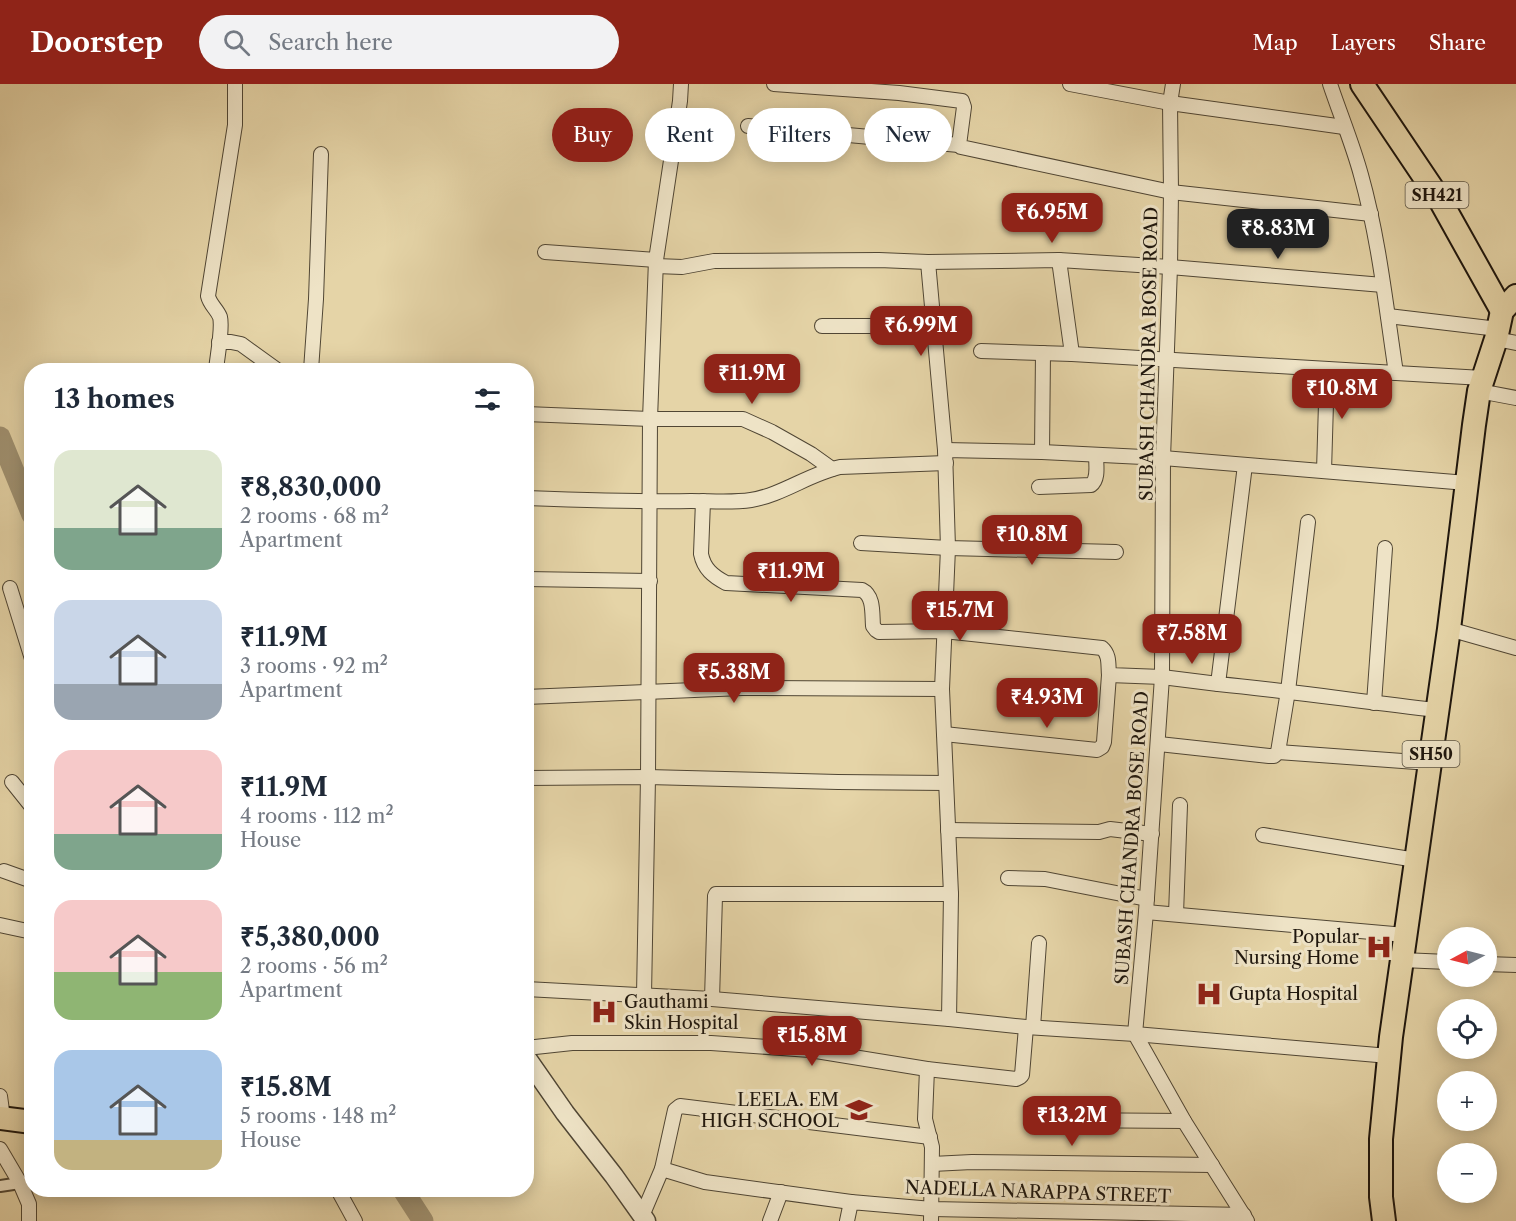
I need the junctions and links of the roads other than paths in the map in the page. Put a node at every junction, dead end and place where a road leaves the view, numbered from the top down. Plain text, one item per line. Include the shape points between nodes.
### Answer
1 (235, 84) edge
2 (681, 84) edge
3 (774, 84) edge
4 (1070, 84) edge
5 (1173, 84) edge
6 (1330, 84) edge
7 (1367, 86) edge
8 (899, 88) edge
9 (1170, 103) junction
10 (1344, 127) junction
11 (852, 135) edge
12 (959, 145) junction
13 (321, 154) dead end
14 (1171, 192) junction
15 (1371, 214) junction
16 (545, 252) dead end
17 (1059, 260) junction
18 (928, 262) junction
19 (656, 263) junction
20 (1170, 267) junction
21 (1383, 285) junction
22 (1388, 316) junction
23 (1506, 324) edge
24 (822, 327) dead end
25 (934, 327) junction
26 (219, 342) junction
27 (981, 351) dead end
28 (1043, 353) junction
29 (1072, 354) junction
30 (1168, 359) junction
31 (217, 363) edge
32 (267, 363) edge
33 (311, 363) edge
34 (1327, 369) junction
35 (1396, 373) junction
36 (1481, 385) junction
37 (1516, 398) edge
38 (534, 414) edge
39 (650, 419) junction
40 (1042, 452) junction
41 (1096, 455) junction
42 (945, 457) junction
43 (1164, 458) junction
44 (1245, 465) junction
45 (832, 469) junction
46 (1324, 471) junction
47 (1467, 483) junction
48 (1039, 487) dead end
49 (534, 498) edge
50 (703, 501) junction
51 (650, 502) junction
52 (1308, 522) dead end
53 (861, 543) dead end
54 (948, 548) junction
55 (1385, 548) dead end
56 (1116, 552) dead end
57 (534, 579) edge
58 (650, 581) junction
59 (10, 588) dead end
60 (1449, 629) junction
61 (944, 631) junction
62 (24, 633) edge
63 (1516, 648) edge
64 (1109, 675) junction
65 (1162, 677) junction
66 (1218, 684) junction
67 (942, 689) junction
68 (649, 691) junction
69 (1288, 691) junction
70 (534, 698) edge
71 (1374, 703) junction
72 (1437, 710) junction
73 (944, 734) junction
74 (1159, 744) junction
75 (1278, 752) junction
76 (1430, 763) junction
77 (648, 777) junction
78 (534, 778) edge
79 (12, 782) dead end
80 (946, 783) junction
81 (24, 797) edge
82 (1180, 806) dead end
83 (948, 830) junction
84 (1152, 834) junction
85 (1263, 835) dead end
86 (1416, 860) junction
87 (4, 871) dead end
88 (24, 878) edge
89 (1008, 878) dead end
90 (951, 894) junction
91 (1146, 905) junction
92 (1176, 914) junction
93 (0, 925) edge
94 (24, 930) edge
95 (1405, 935) junction
96 (1039, 943) dead end
97 (1402, 960) junction
98 (1437, 962) edge
99 (1497, 964) edge
100 (1516, 965) edge
101 (534, 989) edge
102 (644, 995) junction
103 (712, 999) junction
104 (949, 1018) junction
105 (1030, 1027) junction
106 (1135, 1034) junction
107 (534, 1047) edge
108 (1389, 1056) junction
109 (534, 1068) edge
110 (927, 1069) junction
111 (1, 1111) edge
112 (24, 1119) edge
113 (1057, 1120) dead end
114 (1184, 1121) junction
115 (930, 1137) junction
116 (0, 1149) edge
117 (932, 1164) junction
118 (1212, 1165) junction
119 (662, 1169) junction
120 (20, 1183) junction
121 (0, 1186) edge
122 (24, 1192) edge
123 (781, 1192) junction
124 (26, 1197) edge
125 (342, 1197) edge
126 (851, 1202) junction
127 (932, 1215) edge
128 (1245, 1218) edge
129 (644, 1219) edge
130 (29, 1221) edge
131 (355, 1221) edge
132 (770, 1221) edge
133 (846, 1221) edge
134 (1384, 1221) edge

1 - 26 street via 234,125 208,296 219,316
2 - 19 street
3 - 8 street
4 - 9 street
5 - 9 street, SUBASH CHANDRA BOSE ROAD
6 - 10 street
7 - 23 main road, SH421 via 1440,200
8 - 12 street via 962,101
9 - 10 street
9 - 14 street, SUBASH CHANDRA BOSE ROAD
10 - 15 street
11 - 12 street
12 - 14 street
13 - 33 street
14 - 15 street
14 - 20 street, SUBASH CHANDRA BOSE ROAD
15 - 21 street
16 - 19 street
17 - 18 street
17 - 20 street
17 - 29 street
18 - 19 street via 714,261 682,267
18 - 25 street
19 - 39 street
20 - 21 street
20 - 30 street, SUBASH CHANDRA BOSE ROAD
21 - 22 street
22 - 23 street
22 - 35 street
23 - 36 main road, SH50
24 - 25 street
25 - 42 street
26 - 31 street
26 - 32 street via 241,344
27 - 28 street
28 - 29 street
28 - 40 street
29 - 30 street
30 - 34 street
30 - 43 street, SUBASH CHANDRA BOSE ROAD
34 - 35 street
34 - 46 street
35 - 36 street
36 - 37 street
36 - 47 main road, SH50
38 - 39 street
39 - 45 street via 743,419
39 - 51 street
40 - 41 street
40 - 42 street
41 - 43 street
41 - 48 street via 1096,480 1091,485
42 - 45 street
42 - 54 street
43 - 44 street
43 - 65 street, SUBASH CHANDRA BOSE ROAD
44 - 46 street
44 - 66 street
45 - 50 street via 766,497
46 - 47 street
47 - 60 main road, SH50
49 - 51 street
50 - 51 street
50 - 61 street via 701,554 714,577 738,585 862,590 870,596 873,626 879,632
51 - 58 street
52 - 69 street
53 - 54 street
54 - 56 street
54 - 61 street
55 - 71 street
57 - 58 street
58 - 68 street
59 - 62 street
60 - 63 street
60 - 72 main road, SH50
61 - 64 street via 1102,648 1108,656
61 - 67 street
64 - 65 street
64 - 73 street via 1104,742 1097,750
65 - 66 street
65 - 74 street, SUBASH CHANDRA BOSE ROAD
66 - 69 street
67 - 68 street via 742,687
67 - 73 street
68 - 70 street
68 - 77 street
69 - 71 street
69 - 75 street
71 - 72 street
72 - 76 main road, SH50
73 - 80 street
74 - 75 street via 1269,756
74 - 84 street, SUBASH CHANDRA BOSE ROAD
75 - 76 street
76 - 86 main road, SH50
77 - 78 street
77 - 80 street
77 - 102 street
79 - 81 street
80 - 83 street
82 - 92 street
83 - 84 street via 1110,829
83 - 90 street
84 - 91 street, SUBASH CHANDRA BOSE ROAD
85 - 86 street
86 - 95 main road, SH50
87 - 88 street
89 - 91 street via 1045,879
90 - 103 street via 717,894
90 - 104 street
91 - 92 street
91 - 106 street, SUBASH CHANDRA BOSE ROAD
92 - 95 street
93 - 94 street
95 - 97 main road, SH50
96 - 105 street
97 - 98 street
97 - 108 main road, SH50
99 - 100 street
101 - 102 street
102 - 103 street
103 - 104 street
104 - 105 street
105 - 106 street
105 - 110 street via 1020,1077
106 - 108 street
106 - 114 street
107 - 110 street via 572,1043 711,1043 810,1050
108 - 134 main road, SH50 via 1380,1139
109 - 129 street
110 - 115 street via 925,1119
111 - 112 main road
113 - 114 street
114 - 118 street
115 - 117 street
115 - 119 street via 680,1106 675,1110
116 - 120 street
117 - 118 street, NADELLA NARAPPA STREET
117 - 127 street
118 - 128 street
119 - 123 street, NADELLA NARAPPA STREET via 705,1182
119 - 129 street
120 - 121 street
120 - 122 street
123 - 126 street, NADELLA NARAPPA STREET
123 - 132 street
124 - 130 street
125 - 131 street
126 - 127 street, NADELLA NARAPPA STREET
126 - 133 street
127 - 128 street, NADELLA NARAPPA STREET

